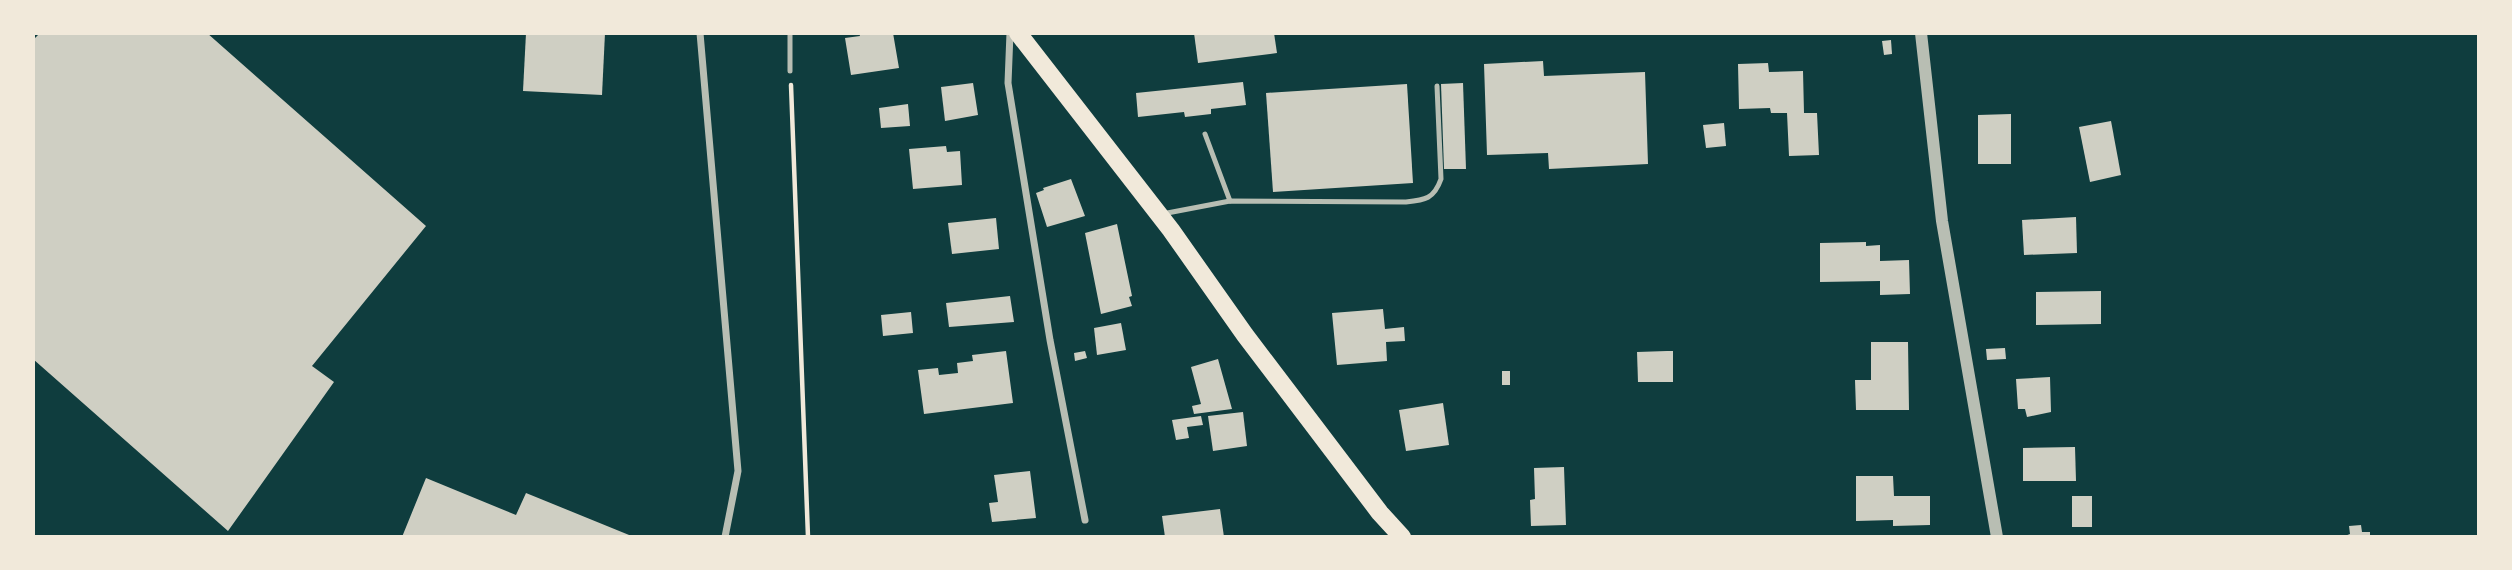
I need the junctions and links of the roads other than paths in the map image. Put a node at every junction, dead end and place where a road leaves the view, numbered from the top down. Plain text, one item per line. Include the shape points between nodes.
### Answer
1 (700, 33) edge
2 (790, 33) edge
3 (1010, 33) edge
4 (1018, 33) edge
5 (1921, 33) edge
6 (790, 71) road end
7 (1437, 86) dead end
8 (1205, 134) dead end
9 (1230, 201) junction
10 (1159, 215) junction
11 (1085, 520) dead end
12 (724, 537) edge
13 (1402, 537) edge
14 (1997, 537) edge

1 - 12 street via 738,471
2 - 6 lane
3 - 11 street via 1010,97
4 - 10 main road
5 - 14 street via 1942,221
7 - 9 lane via 1441,180 1428,199
8 - 9 lane
9 - 10 lane
10 - 13 main road via 1245,335

